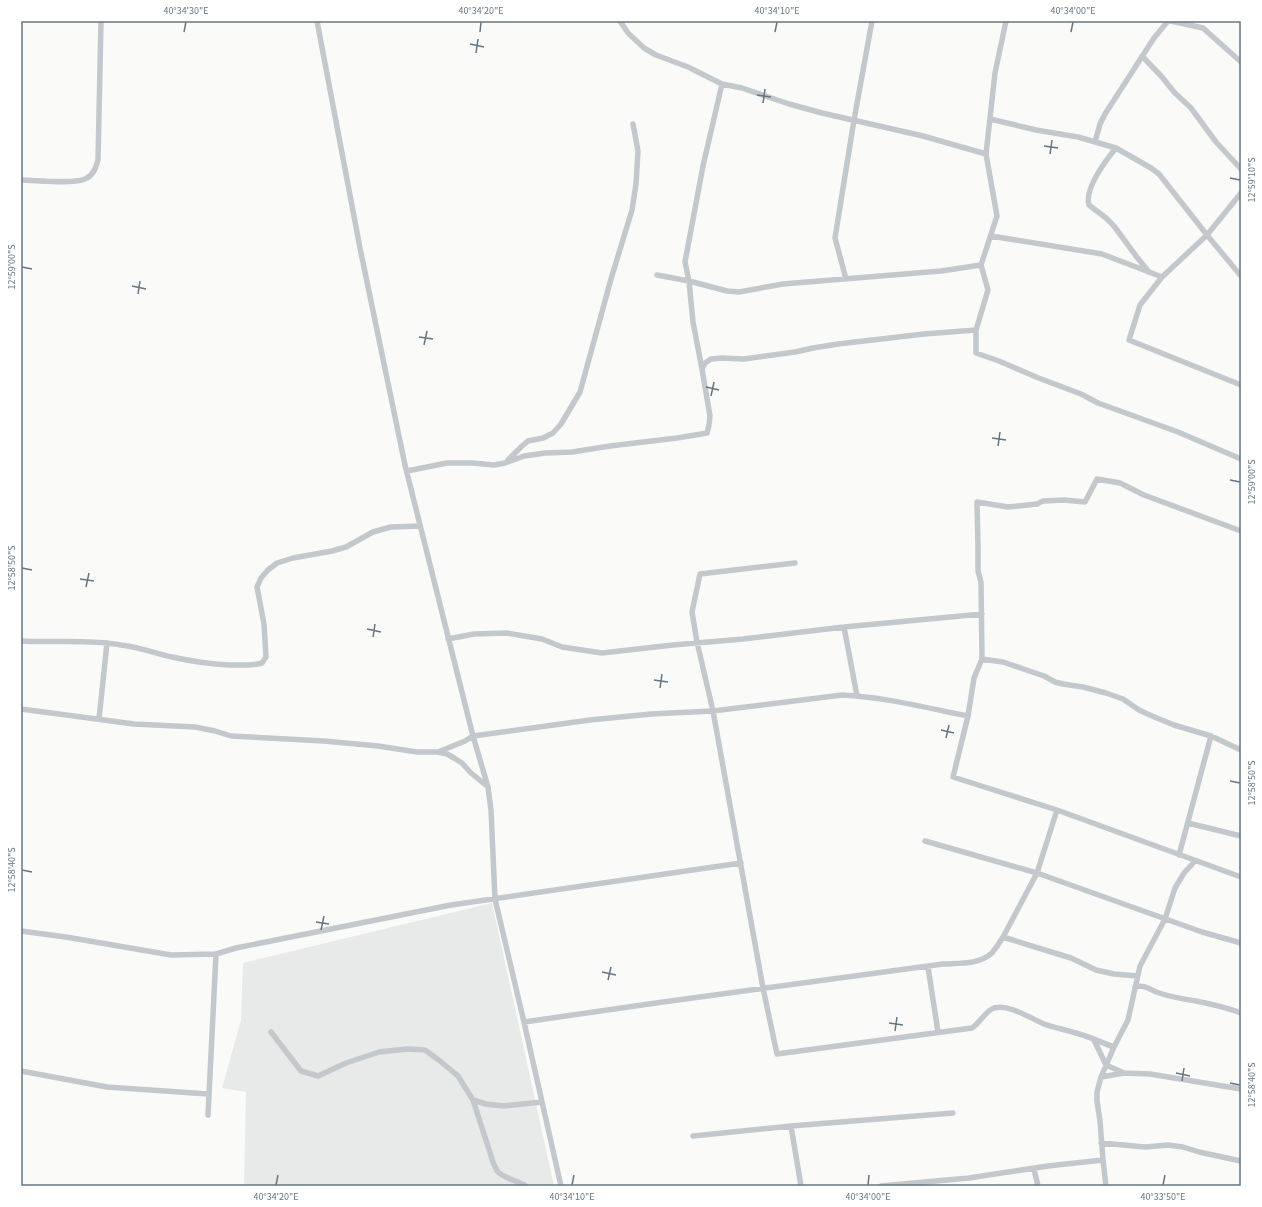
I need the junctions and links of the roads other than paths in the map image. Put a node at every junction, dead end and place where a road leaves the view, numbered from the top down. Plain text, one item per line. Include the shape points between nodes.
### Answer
1 (101, 21) edge
2 (317, 21) edge
3 (620, 21) edge
4 (872, 21) edge
5 (1006, 21) edge
6 (1168, 21) edge
7 (1171, 21) edge
8 (1142, 56) junction
9 (1241, 62) edge
10 (722, 84) junction
11 (990, 119) junction
12 (854, 120) junction
13 (633, 124) dead end
14 (1096, 142) junction
15 (1116, 148) junction
16 (986, 154) junction
17 (1241, 169) edge
18 (21, 180) edge
19 (1241, 193) edge
20 (1207, 235) junction
21 (991, 236) junction
22 (981, 265) junction
23 (1151, 273) junction
24 (657, 274) dead end
25 (1241, 276) edge
26 (1162, 277) junction
27 (846, 279) junction
28 (689, 281) junction
29 (976, 330) junction
30 (702, 369) junction
31 (1241, 385) edge
32 (1241, 459) edge
33 (505, 463) junction
34 (407, 471) junction
35 (420, 526) junction
36 (1241, 531) edge
37 (795, 563) dead end
38 (982, 614) junction
39 (844, 627) junction
40 (448, 639) junction
41 (21, 641) edge
42 (697, 642) junction
43 (107, 643) junction
44 (982, 659) junction
45 (856, 696) junction
46 (21, 709) edge
47 (713, 711) junction
48 (968, 716) junction
49 (99, 720) junction
50 (472, 736) junction
51 (1211, 736) junction
52 (1241, 750) edge
53 (438, 752) junction
54 (488, 787) junction
55 (1057, 810) junction
56 (1188, 823) junction
57 (1241, 836) edge
58 (925, 841) dead end
59 (1179, 855) junction
60 (1195, 861) junction
61 (741, 863) junction
62 (1037, 873) junction
63 (1241, 877) edge
64 (495, 899) junction
65 (1164, 919) junction
66 (21, 931) edge
67 (1003, 938) junction
68 (1241, 942) edge
69 (216, 954) junction
70 (928, 967) junction
71 (1138, 976) junction
72 (1136, 987) junction
73 (763, 988) junction
74 (1241, 1013) edge
75 (524, 1022) junction
76 (271, 1032) dead end
77 (938, 1032) junction
78 (1094, 1040) junction
79 (1114, 1047) junction
80 (1106, 1065) junction
81 (21, 1071) edge
82 (1124, 1073) junction
83 (1101, 1077) junction
84 (1241, 1089) edge
85 (208, 1094) junction
86 (473, 1100) junction
87 (542, 1102) junction
88 (953, 1112) dead end
89 (208, 1115) dead end
90 (791, 1126) junction
91 (693, 1136) dead end
92 (1101, 1143) junction
93 (1103, 1160) junction
94 (1241, 1161) edge
95 (1034, 1169) junction
96 (526, 1186) edge
97 (561, 1186) edge
98 (801, 1186) edge
99 (881, 1186) edge
100 (1038, 1186) edge
101 (1106, 1186) edge

1 - 18 street via 98,160 94,172 77,182
2 - 34 street via 360,248
3 - 10 street via 628,33 656,56 688,67
4 - 12 street
5 - 11 street via 995,73
6 - 8 street
7 - 9 street via 1203,28
8 - 14 street via 1105,114
8 - 17 street via 1191,108 1216,142
10 - 12 street
10 - 28 street via 685,262
11 - 14 street
11 - 16 street
12 - 16 street
12 - 27 street via 835,238
13 - 33 street via 638,151 632,210 580,392 553,433 544,438 528,441
14 - 15 street
15 - 20 street via 1159,174
15 - 23 street via 1097,175 1088,203 1114,226
16 - 21 street via 997,216
19 - 20 street
20 - 25 street
20 - 26 street
21 - 22 street
21 - 23 street via 1102,254
22 - 27 street
22 - 29 street via 988,290
23 - 26 street
24 - 28 street
26 - 31 street via 1140,305 1128,340
27 - 28 street via 783,284 739,292
28 - 30 street via 693,322
29 - 30 street via 846,343 744,359 711,359
29 - 32 street via 976,353
30 - 33 street via 710,416 706,433 572,452 524,456
33 - 34 street via 448,463
34 - 35 street
35 - 40 street
35 - 43 street via 391,527 373,532 346,547 293,558 277,563 268,570 258,586 266,657 262,663 206,663
36 - 38 street via 1104,479 1097,479 1086,502 1043,501 1008,507 977,502 978,571
37 - 42 street via 700,574 692,612
38 - 39 street
38 - 44 street
39 - 42 street
39 - 45 street
40 - 42 street via 474,634 507,634 542,639 562,647 602,654
40 - 50 street
41 - 43 street
42 - 47 street
43 - 49 street
44 - 48 street via 974,678
44 - 51 street via 1003,662 1056,682 1106,693 1123,699 1152,716
45 - 47 street via 842,695
45 - 48 street
46 - 49 street
47 - 50 street via 620,717
47 - 61 street
48 - 55 street via 953,777
49 - 53 street via 196,727 231,736 324,741
50 - 53 street
50 - 54 street
51 - 52 street
51 - 56 street
53 - 54 street via 454,758
54 - 64 street
55 - 59 street
55 - 62 street
56 - 57 street
56 - 59 street
58 - 62 street
59 - 60 street
60 - 63 street
60 - 65 street via 1175,888
61 - 64 street
61 - 73 street
62 - 65 street
62 - 67 street
64 - 69 street via 405,914
64 - 75 street
65 - 68 street
65 - 71 street via 1140,966
66 - 69 street via 171,955
67 - 70 street via 991,954 984,958 972,962
67 - 71 street via 1071,958 1096,970
69 - 85 street
70 - 73 street
70 - 77 street
71 - 72 street
72 - 74 street via 1141,985 1158,993 1225,1007
72 - 79 street via 1128,1020
73 - 75 street
73 - 77 street via 777,1054
75 - 87 street
76 - 86 street via 301,1071 318,1076 379,1052 407,1048 425,1050 458,1076
77 - 78 street via 972,1028 988,1011 1002,1008 1015,1010 1044,1024
78 - 79 street
78 - 80 street
79 - 80 street
80 - 82 street
80 - 83 street
81 - 85 street via 107,1087
82 - 83 street
82 - 84 street via 1150,1074
83 - 92 street via 1097,1101
85 - 89 street
86 - 87 street via 503,1106
86 - 96 street via 498,1171
87 - 97 street
88 - 90 street
90 - 91 street
90 - 98 street
92 - 93 street
92 - 94 street via 1146,1147 1183,1146
93 - 95 street
93 - 101 street
95 - 99 street
95 - 100 street

